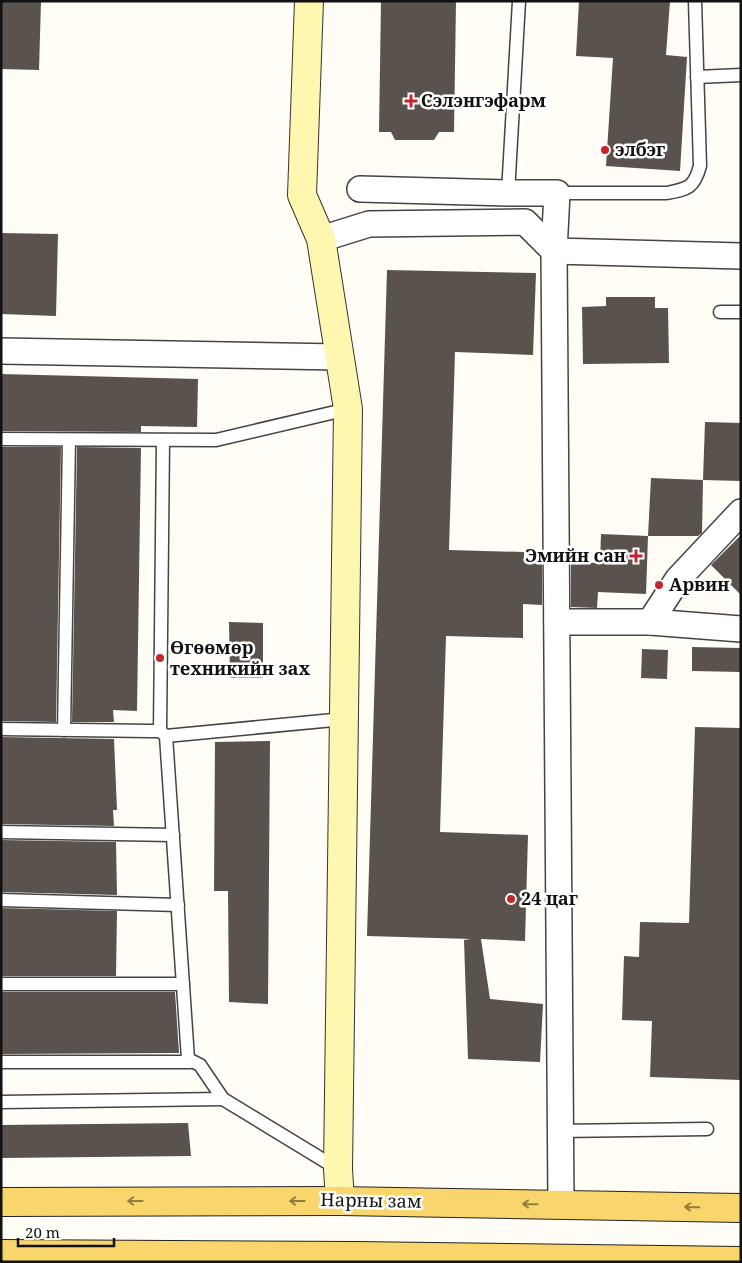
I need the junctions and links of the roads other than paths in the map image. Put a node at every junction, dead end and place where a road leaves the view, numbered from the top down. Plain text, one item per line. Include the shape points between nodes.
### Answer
1 (309, 1) edge
2 (519, 1) edge
3 (696, 1) edge
4 (741, 75) edge
5 (697, 77) junction
6 (360, 189) dead end
7 (508, 193) junction
8 (556, 193) junction
9 (321, 239) junction
10 (554, 251) junction
11 (741, 256) edge
12 (720, 312) dead end
13 (741, 312) edge
14 (1, 351) edge
15 (339, 357) junction
16 (348, 409) junction
17 (1, 439) edge
18 (69, 440) junction
19 (163, 440) junction
20 (741, 512) edge
21 (556, 622) junction
22 (650, 622) junction
23 (741, 629) edge
24 (344, 719) junction
25 (1, 729) edge
26 (64, 730) junction
27 (163, 734) junction
28 (1, 832) edge
29 (173, 835) junction
30 (1, 900) edge
31 (178, 906) junction
32 (1, 984) edge
33 (183, 984) junction
34 (1, 1062) edge
35 (190, 1062) junction
36 (223, 1099) junction
37 (1, 1102) edge
38 (707, 1129) dead end
39 (559, 1131) junction
40 (338, 1169) junction
41 (340, 1201) junction
42 (1, 1202) edge
43 (561, 1204) junction
44 (741, 1208) edge
45 (1, 1254) edge
46 (38, 1258) edge
47 (147, 1258) edge
48 (355, 1259) edge
49 (696, 1261) edge
50 (741, 1261) edge

1 - 9 street via 302,195
2 - 7 lane
3 - 5 lane
4 - 5 lane
5 - 8 lane via 700,166 696,180 685,190 667,193
6 - 7 street
7 - 8 street
8 - 10 street
9 - 10 street via 369,224 524,222
9 - 15 street
10 - 11 street
10 - 21 street
12 - 13 lane
14 - 15 street
15 - 16 street
16 - 19 lane via 216,440
16 - 24 street
17 - 18 lane
18 - 19 lane
18 - 26 lane
19 - 27 lane
20 - 22 street via 678,579
21 - 22 street
21 - 39 street
22 - 23 street
24 - 27 lane
24 - 40 street
25 - 26 lane
26 - 27 lane
27 - 29 lane
28 - 29 lane
29 - 31 lane
30 - 31 lane
31 - 33 lane
32 - 33 lane
33 - 35 lane
34 - 35 lane
35 - 36 lane via 200,1065
36 - 37 lane
36 - 40 lane
38 - 39 lane
39 - 43 street
40 - 41 street
41 -> 42 main road, Нарны зам
43 -> 41 main road, Нарны зам
44 -> 43 main road, Нарны зам
45 - 46 main road
46 - 47 main road
47 - 48 main road
48 - 49 main road
49 - 50 main road

